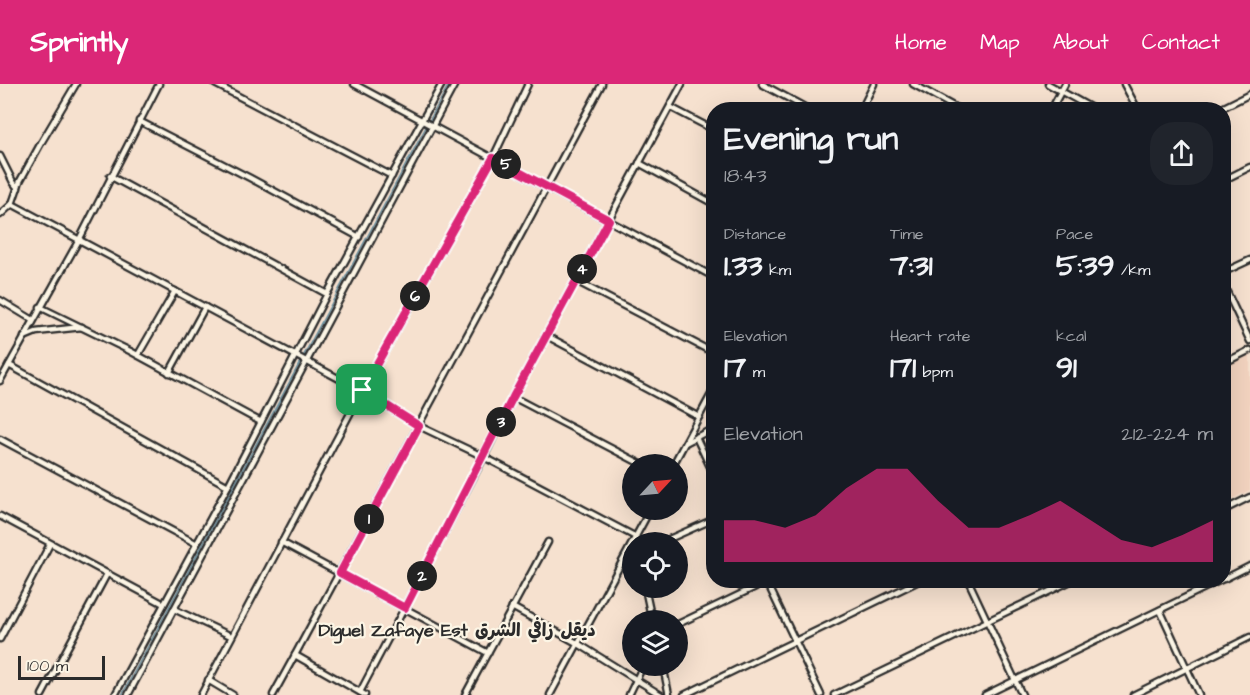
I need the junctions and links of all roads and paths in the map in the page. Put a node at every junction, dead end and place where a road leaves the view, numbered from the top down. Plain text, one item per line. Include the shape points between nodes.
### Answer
1 (76, 84) edge
2 (159, 84) edge
3 (215, 84) edge
4 (354, 84) edge
5 (371, 84) edge
6 (442, 84) edge
7 (455, 84) edge
8 (528, 84) edge
9 (602, 84) edge
10 (682, 84) edge
11 (762, 84) edge
12 (874, 84) edge
13 (913, 84) edge
14 (1048, 84) edge
15 (1065, 84) edge
16 (1125, 84) edge
17 (367, 91) junction
18 (1062, 91) junction
19 (1250, 94) edge
20 (795, 102) edge
21 (865, 102) edge
22 (946, 102) edge
23 (1056, 102) edge
24 (1081, 102) edge
25 (1133, 102) edge
26 (1231, 104) edge
27 (670, 107) junction
28 (139, 122) junction
29 (428, 123) junction
30 (706, 126) edge
31 (0, 156) edge
32 (493, 158) junction
33 (639, 164) junction
34 (1250, 167) edge
35 (110, 176) junction
36 (392, 176) junction
37 (1231, 176) edge
38 (547, 187) junction
39 (18, 188) junction
40 (706, 200) edge
41 (12, 204) junction
42 (0, 214) edge
43 (609, 220) junction
44 (359, 237) junction
45 (79, 240) junction
46 (1250, 260) edge
47 (1231, 269) edge
48 (706, 273) edge
49 (576, 281) junction
50 (175, 291) junction
51 (327, 294) junction
52 (0, 300) edge
53 (1231, 301) edge
54 (40, 307) junction
55 (204, 307) junction
56 (33, 320) junction
57 (82, 327) junction
58 (547, 336) junction
59 (24, 337) junction
60 (1250, 341) edge
61 (706, 349) edge
62 (1250, 350) edge
63 (138, 356) junction
64 (296, 357) junction
65 (1231, 360) edge
66 (305, 362) junction
67 (9, 364) junction
68 (169, 373) junction
69 (0, 381) edge
70 (362, 390) junction
71 (513, 397) junction
72 (706, 404) edge
73 (699, 417) junction
74 (261, 422) junction
75 (419, 426) junction
76 (706, 432) edge
77 (696, 437) junction
78 (0, 439) edge
79 (684, 443) junction
80 (622, 454) edge
81 (678, 454) edge
82 (484, 457) junction
83 (706, 458) edge
84 (228, 486) junction
85 (1250, 497) edge
86 (1231, 506) edge
87 (0, 516) edge
88 (706, 523) edge
89 (622, 532) edge
90 (685, 532) edge
91 (281, 542) junction
92 (548, 542) dead end
93 (50, 544) junction
94 (197, 544) junction
95 (622, 564) edge
96 (1250, 566) edge
97 (340, 573) junction
98 (107, 574) junction
99 (1231, 576) edge
100 (753, 588) edge
101 (771, 588) edge
102 (904, 588) edge
103 (972, 588) edge
104 (1057, 588) edge
105 (1205, 588) edge
106 (164, 604) junction
107 (512, 607) junction
108 (405, 608) junction
109 (174, 609) junction
110 (1160, 610) junction
111 (688, 619) edge
112 (988, 622) junction
113 (231, 636) junction
114 (1250, 637) edge
115 (0, 639) edge
116 (795, 641) junction
117 (577, 643) junction
118 (488, 653) junction
119 (295, 655) junction
120 (1186, 669) junction
121 (638, 676) edge
122 (665, 676) edge
123 (637, 679) junction
124 (208, 680) junction
125 (1015, 680) junction
126 (360, 692) junction
127 (42, 695) edge
128 (115, 695) edge
129 (128, 695) edge
130 (201, 695) edge
131 (232, 695) edge
132 (273, 695) edge
133 (365, 695) edge
134 (465, 695) edge
135 (550, 695) edge
136 (629, 695) edge
137 (661, 695) edge
138 (669, 695) edge
139 (684, 695) edge
140 (821, 695) edge
141 (834, 695) edge
142 (985, 695) edge
143 (1022, 695) edge
144 (1133, 695) edge
145 (1199, 695) edge

1 - 39 street
2 - 28 street
3 - 36 street
4 - 17 street
5 - 17 street
6 - 29 street
7 - 29 street
8 - 32 street
9 - 38 street
10 - 27 street
11 - 20 street
12 - 21 street
13 - 22 street
14 - 18 street
15 - 18 street
16 - 25 street
17 - 29 street
18 - 23 street
18 - 24 street
19 - 26 street
27 - 30 street
27 - 33 street
28 - 35 street
28 - 44 street
29 - 32 street
29 - 36 street
29 - 66 street
31 - 39 street
32 - 38 street
32 - 70 street
33 - 40 street
33 - 43 street
34 - 37 street
35 - 45 street
35 - 51 street
36 - 44 street
38 - 43 street
38 - 75 street
39 - 41 street
41 - 42 street
41 - 45 street
43 - 48 street
43 - 49 street
44 - 51 street
45 - 50 street
45 - 54 street
46 - 47 street
49 - 58 street
49 - 61 street
50 - 55 street
50 - 63 street
51 - 64 street
52 - 56 street
53 - 60 street
54 - 56 street
54 - 57 street
55 - 64 street
55 - 68 street
56 - 59 street
57 - 59 street
57 - 63 street
58 - 71 street
58 - 73 street
59 - 67 street
62 - 65 street
63 - 68 street
64 - 66 street
64 - 74 street
66 - 70 street
66 - 109 street
67 - 69 street
67 - 84 street
68 - 74 street
70 - 75 street
70 - 91 street
71 - 80 street
71 - 82 street
72 - 73 street
73 - 79 street
74 - 84 street
75 - 82 street
75 - 97 street
76 - 77 street
77 - 79 street
77 - 83 street
78 - 94 street
79 - 81 street
82 - 89 street
82 - 108 street
84 - 94 street
85 - 86 street
87 - 93 street
88 - 90 street
91 - 97 street
91 - 113 street
92 - 107 street
93 - 98 street
93 - 115 street
94 - 106 street
95 - 117 street
96 - 99 street
97 - 108 street
97 - 119 street
98 - 106 street
98 - 127 street
100 - 111 street
101 - 116 street
102 - 116 street
103 - 112 street
104 - 112 street
105 - 110 street
106 - 128 street
107 - 117 street
107 - 118 street
108 - 118 street
108 - 126 street
109 - 113 street
109 - 129 street
110 - 120 street
110 - 125 street
112 - 125 street
112 - 141 street
113 - 124 street
114 - 120 street
116 - 139 street
116 - 140 street
117 - 123 street
117 - 135 street
118 - 134 street
119 - 126 street
119 - 132 street
120 - 144 street
120 - 145 street
121 - 123 street
122 - 138 street
123 - 136 street
123 - 137 street
124 - 130 street
124 - 131 street
125 - 142 street
125 - 143 street
126 - 133 street

